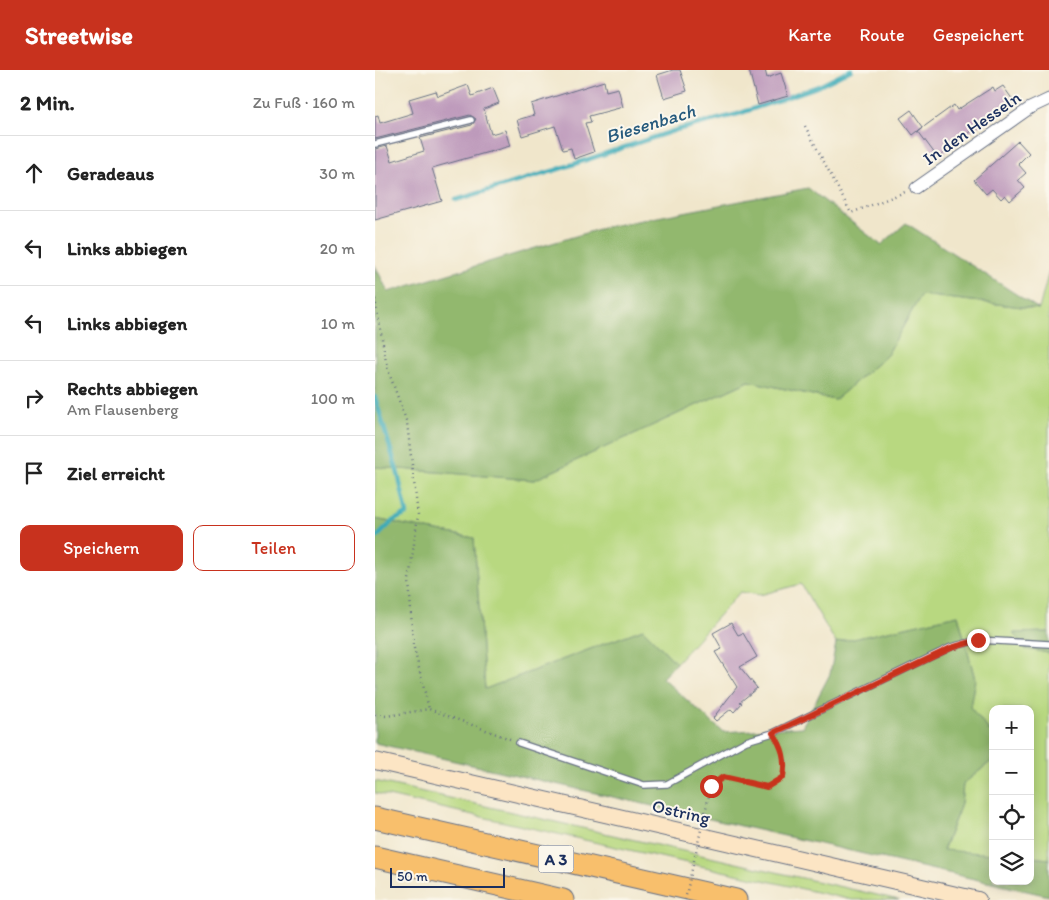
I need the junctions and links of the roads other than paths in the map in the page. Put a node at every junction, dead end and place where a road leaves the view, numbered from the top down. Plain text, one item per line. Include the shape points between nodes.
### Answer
1 (1049, 99) edge
2 (471, 120) dead end
3 (375, 144) edge
4 (916, 188) road end
5 (1049, 644) edge
6 (519, 743) road end
7 (375, 761) edge
8 (375, 818) edge
9 (375, 857) edge
10 (563, 900) edge
11 (736, 900) edge
12 (977, 900) edge

1 - 4 street, In den Hesseln via 1030,108
2 - 3 lane
5 - 6 lane via 978,640 951,648 773,733 746,741 667,784 643,786
7 - 12 main road, Ostring
8 - 11 highway, A 3
9 - 10 highway, A 3

